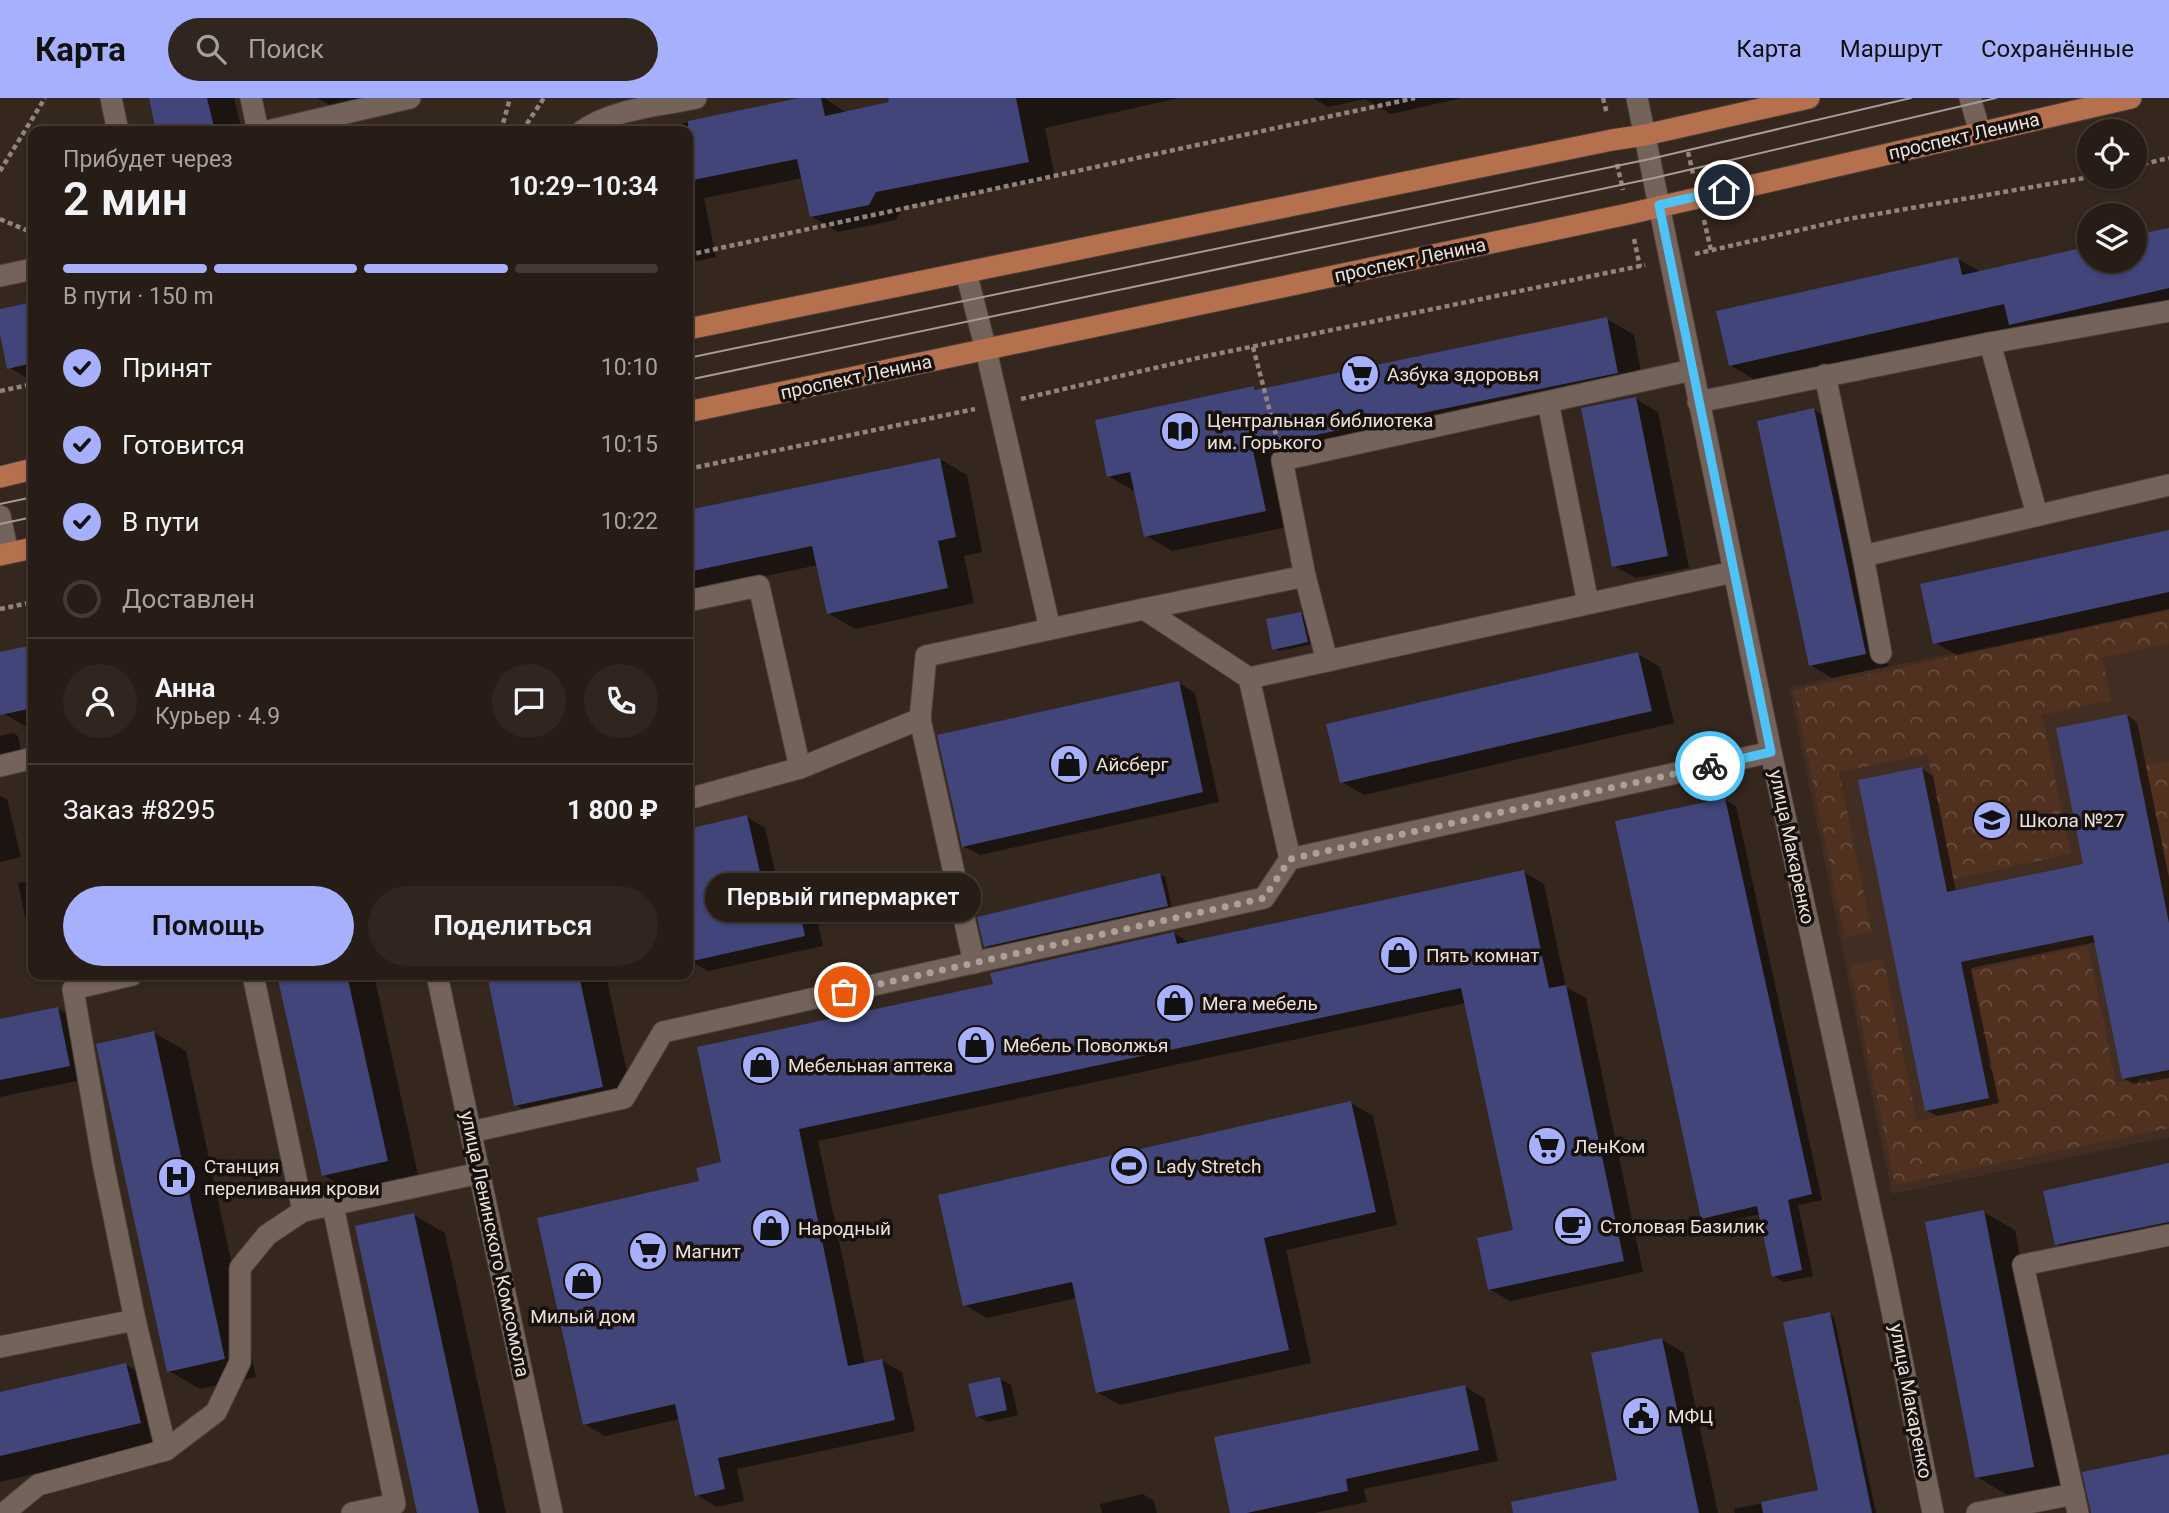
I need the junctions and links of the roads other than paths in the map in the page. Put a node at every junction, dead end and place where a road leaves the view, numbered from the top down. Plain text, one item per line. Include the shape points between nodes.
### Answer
1 (111, 98) edge
2 (251, 98) edge
3 (410, 98) edge
4 (694, 98) edge
5 (1637, 98) edge
6 (1809, 98) edge
7 (1970, 98) edge
8 (2131, 98) edge
9 (117, 126) edge
10 (257, 126) edge
11 (290, 126) edge
12 (589, 126) edge
13 (1980, 132) junction
14 (1645, 135) junction
15 (1659, 205) junction
16 (28, 270) edge
17 (966, 272) junction
18 (0, 276) edge
19 (2169, 311) edge
20 (693, 328) edge
21 (1990, 343) junction
22 (986, 349) junction
23 (1692, 370) junction
24 (1825, 375) junction
25 (1548, 402) junction
26 (1698, 402) junction
27 (693, 411) edge
28 (28, 470) edge
29 (0, 477) edge
30 (2169, 485) edge
31 (2037, 515) junction
32 (0, 516) edge
33 (28, 549) edge
34 (4, 554) edge
35 (1863, 556) junction
36 (1733, 572) junction
37 (1305, 576) junction
38 (693, 600) edge
39 (1588, 603) junction
40 (1144, 609) junction
41 (1050, 629) junction
42 (1881, 653) dead end
43 (1327, 661) junction
44 (1248, 678) junction
45 (919, 719) junction
46 (1771, 752) junction
47 (28, 759) edge
48 (0, 766) edge
49 (800, 768) junction
50 (693, 798) edge
51 (1290, 859) junction
52 (974, 963) junction
53 (111, 980) edge
54 (254, 980) edge
55 (438, 980) edge
56 (471, 1132) junction
57 (480, 1173) junction
58 (333, 1206) junction
59 (303, 1211) junction
60 (2169, 1235) edge
61 (135, 1320) junction
62 (0, 1347) edge
63 (166, 1450) junction
64 (2076, 1504) edge
65 (4, 1513) edge
66 (352, 1513) edge
67 (552, 1513) edge
68 (1933, 1513) edge
69 (1976, 1513) edge

1 - 9 street
2 - 10 street
3 - 11 street
4 - 12 street via 608,116
5 - 14 street, улица Макаренко
6 - 14 main road
7 - 13 street
8 - 13 main road, проспект Ленина
13 - 15 main road, проспект Ленина
14 - 15 street, улица Макаренко
14 - 17 main road
15 - 22 main road, проспект Ленина
15 - 23 street, улица Макаренко
16 - 18 street
17 - 20 main road
17 - 22 street
19 - 21 street
21 - 24 street
21 - 31 street
22 - 27 main road, проспект Ленина
22 - 41 street
23 - 25 street
23 - 26 street, улица Макаренко
24 - 26 street
24 - 35 street
25 - 37 street via 1282,460
25 - 39 street
26 - 36 street, улица Макаренко
28 - 29 main road
30 - 31 street
31 - 35 street
32 - 34 street
33 - 34 main road
35 - 42 street
36 - 39 street
36 - 46 street, улица Макаренко
37 - 40 street
37 - 43 street
38 - 49 street via 759,586
39 - 43 street
40 - 41 street
40 - 44 street
41 - 45 street via 926,656
43 - 44 street
44 - 51 street
45 - 49 street
45 - 52 street
46 - 51 street
46 - 68 street, улица Макаренко
47 - 48 street
49 - 50 street
51 - 52 street via 1264,898
52 - 56 street via 663,1032 624,1098
53 - 61 street via 73,989
54 - 59 street
55 - 56 street, улица Ленинского Комсомола
56 - 57 street, улица Ленинского Комсомола
57 - 58 street
57 - 67 street, улица Ленинского Комсомола
58 - 59 street
58 - 66 street via 395,1504
59 - 63 street via 267,1235 240,1268 240,1362 216,1412
60 - 64 street via 2023,1265
61 - 62 street
61 - 63 street
63 - 65 street via 38,1485
64 - 69 street

